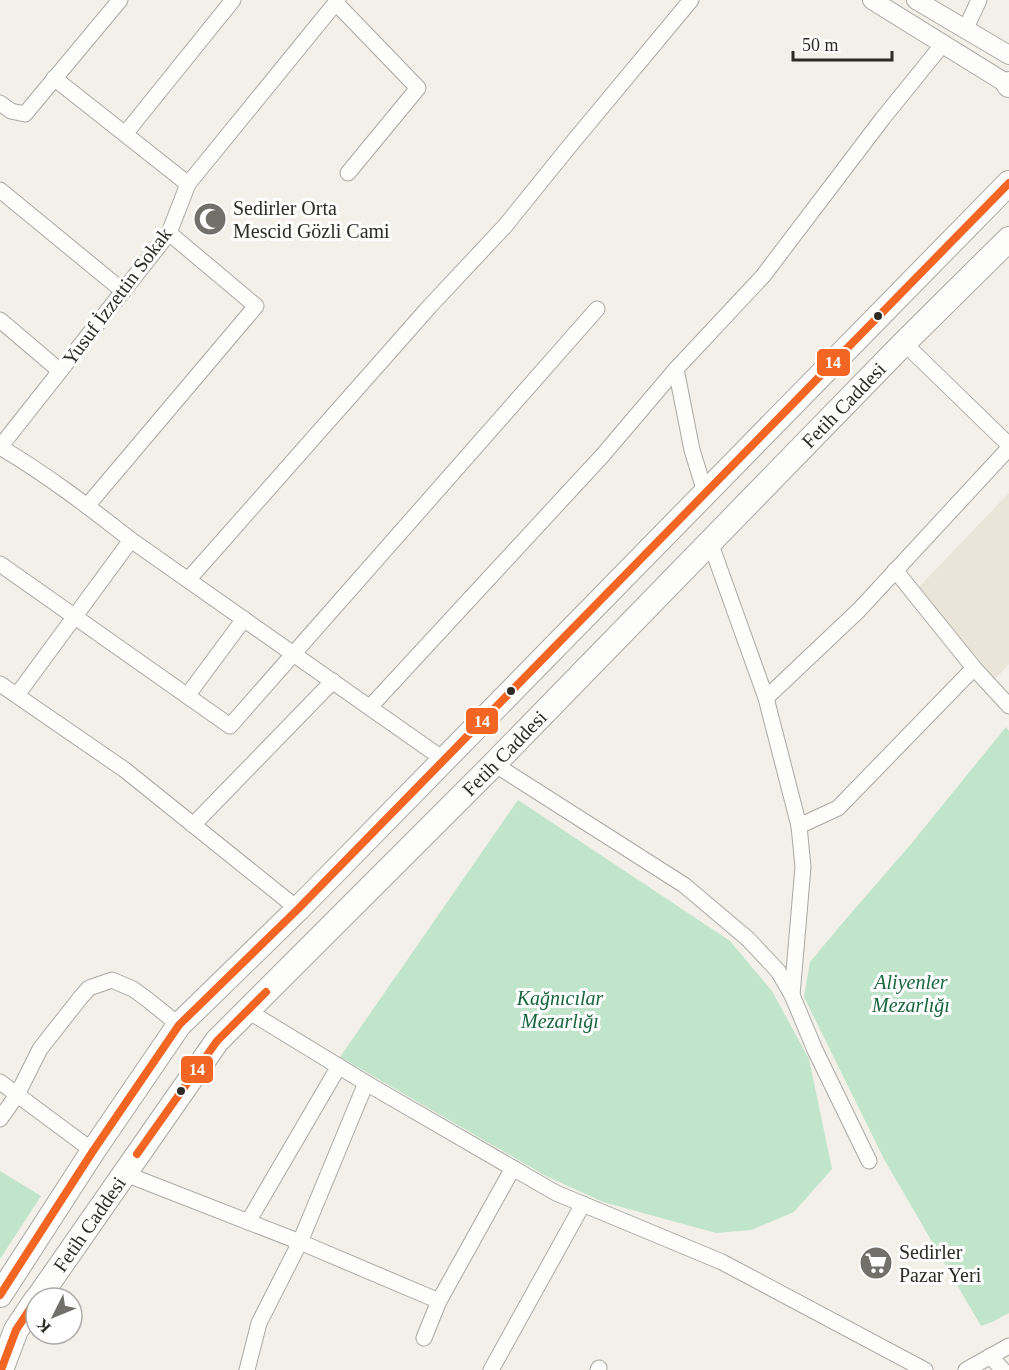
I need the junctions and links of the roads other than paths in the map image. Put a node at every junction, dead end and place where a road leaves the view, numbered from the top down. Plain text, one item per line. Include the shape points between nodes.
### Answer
1 (232, 0) edge
2 (691, 0) edge
3 (872, 0) edge
4 (916, 0) edge
5 (979, 0) edge
6 (337, 1) edge
7 (116, 2) edge
8 (965, 30) junction
9 (943, 45) junction
10 (1009, 55) edge
11 (54, 78) junction
12 (1009, 85) edge
13 (0, 103) edge
14 (125, 134) junction
15 (348, 173) dead end
16 (1009, 182) edge
17 (188, 184) junction
18 (0, 190) edge
19 (169, 233) junction
20 (1007, 240) edge
21 (123, 291) junction
22 (597, 309) dead end
23 (0, 320) edge
24 (904, 343) junction
25 (676, 369) junction
26 (60, 371) junction
27 (1009, 446) edge
28 (0, 447) edge
29 (705, 492) junction
30 (87, 506) junction
31 (131, 540) junction
32 (710, 542) junction
33 (0, 564) edge
34 (895, 570) junction
35 (188, 580) junction
36 (75, 617) junction
37 (244, 619) junction
38 (294, 654) junction
39 (974, 668) junction
40 (333, 681) junction
41 (0, 684) edge
42 (17, 695) junction
43 (187, 696) junction
44 (766, 698) junction
45 (1009, 706) edge
46 (370, 707) junction
47 (443, 759) junction
48 (494, 764) junction
49 (193, 825) junction
50 (799, 826) junction
51 (298, 909) junction
52 (792, 995) junction
53 (248, 1011) junction
54 (179, 1025) junction
55 (339, 1066) junction
56 (0, 1082) edge
57 (366, 1083) junction
58 (17, 1095) junction
59 (0, 1119) edge
60 (93, 1151) junction
61 (869, 1161) dead end
62 (513, 1168) junction
63 (123, 1173) junction
64 (583, 1204) junction
65 (248, 1222) junction
66 (300, 1242) junction
67 (46, 1286) edge
68 (0, 1295) edge
69 (439, 1301) junction
70 (24, 1318) edge
71 (424, 1338) dead end
72 (1009, 1346) edge
73 (990, 1356) junction
74 (1, 1370) edge
75 (247, 1370) edge
76 (491, 1370) edge
77 (925, 1370) edge
78 (966, 1370) edge
79 (1003, 1370) edge

1 - 14 street
2 - 35 street via 505,226
3 - 9 street
4 - 8 street
5 - 8 street
6 - 15 street via 418,88
6 - 17 street, Yusuf İzzettin Sokak
7 - 11 street
8 - 10 street
9 - 12 street
9 - 25 street via 763,276
11 - 13 street via 24,114
11 - 14 street
14 - 17 street
16 - 29 main road, Fetih Caddesi
17 - 19 street, Yusuf İzzettin Sokak
18 - 21 street
19 - 21 street, Yusuf İzzettin Sokak
19 - 30 street via 256,306
20 - 24 main road, Fetih Caddesi
21 - 26 street, Yusuf İzzettin Sokak
22 - 38 street
23 - 26 street
24 - 27 street
24 - 32 main road, Fetih Caddesi
25 - 29 street via 692,450
25 - 46 street via 602,456
26 - 28 street, Yusuf İzzettin Sokak
27 - 34 street
28 - 30 street
29 - 47 main road, Fetih Caddesi
30 - 31 street
31 - 35 street
31 - 36 street
32 - 44 street
32 - 48 main road, Fetih Caddesi
33 - 36 street
34 - 39 street
34 - 44 street via 859,610
35 - 37 street
36 - 42 street
36 - 43 street
37 - 38 street
37 - 43 street
38 - 40 street
38 - 43 street via 230,726
39 - 45 street
39 - 50 street via 838,808
40 - 46 street
40 - 49 street
41 - 42 street
42 - 49 street via 125,770
44 - 50 street
46 - 47 street
47 - 51 main road, Fetih Caddesi
48 - 52 street via 684,885 748,939 778,970
48 - 53 main road, Fetih Caddesi
49 - 51 street
50 - 52 street via 803,867
51 - 54 main road, Fetih Caddesi
52 - 61 street
53 - 55 street
53 - 63 main road, Fetih Caddesi via 218,1041
54 - 58 street via 133,989 112,980 89,988 40,1049
54 - 60 main road, Fetih Caddesi
55 - 57 street
55 - 65 street
56 - 58 street
57 - 62 street
57 - 66 street
58 - 59 street
58 - 60 street
60 - 68 main road, Fetih Caddesi
62 - 64 street
62 - 69 street
63 - 65 street
63 - 67 main road, Fetih Caddesi
64 - 76 street
64 - 77 street via 722,1262
65 - 66 street
66 - 69 street
66 - 75 street via 259,1323
69 - 71 street
70 - 74 main road, Fetih Caddesi
72 - 73 street
73 - 78 street
73 - 79 street

